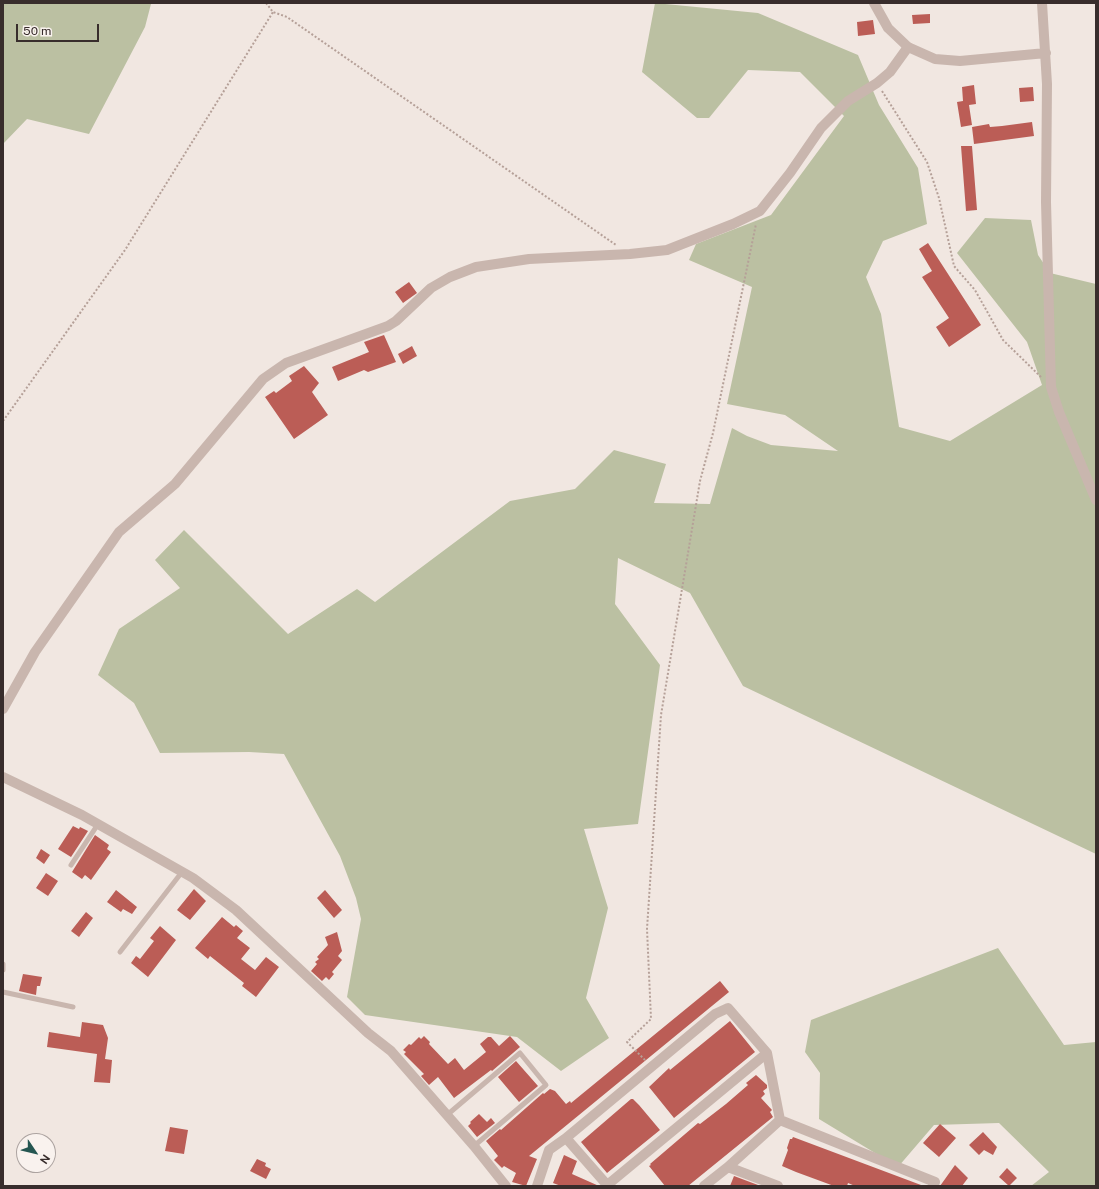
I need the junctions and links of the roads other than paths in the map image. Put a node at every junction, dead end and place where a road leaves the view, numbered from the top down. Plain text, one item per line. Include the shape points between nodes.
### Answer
1 (1042, 3) edge
2 (878, 6) edge
3 (908, 47) junction
4 (1046, 53) junction
5 (1096, 500) edge
6 (3, 709) edge
7 (3, 777) edge
8 (98, 824) junction
9 (71, 865) dead end
10 (182, 872) junction
11 (120, 952) dead end
12 (3, 964) edge
13 (3, 970) edge
14 (3, 992) edge
15 (73, 1007) dead end
16 (767, 1053) junction
17 (447, 1115) junction
18 (780, 1120) junction
19 (566, 1138) junction
20 (474, 1146) junction
21 (728, 1167) junction
22 (506, 1186) edge
23 (538, 1186) edge
24 (606, 1186) edge
25 (704, 1186) edge
26 (778, 1186) edge
27 (933, 1186) edge

1 - 4 street
2 - 3 street via 888,28
3 - 4 street via 935,59 960,61
3 - 6 street via 890,72 848,102 821,128 760,211 667,250 529,259 476,267 431,288 388,326 286,363 263,379 175,484 119,532 35,652
4 - 5 street via 1046,202 1051,387
7 - 8 street
8 - 9 lane
8 - 10 street
10 - 11 lane
10 - 17 street via 236,910 368,1033 391,1051
12 - 13 lane
14 - 15 lane
16 - 18 street
16 - 19 street via 728,1008 715,1014
16 - 24 street
17 - 20 street
17 - 20 lane via 520,1053 546,1085
18 - 21 street
18 - 27 street via 935,1182
19 - 23 street via 549,1150
19 - 24 street
20 - 22 street
21 - 25 street
21 - 26 street

